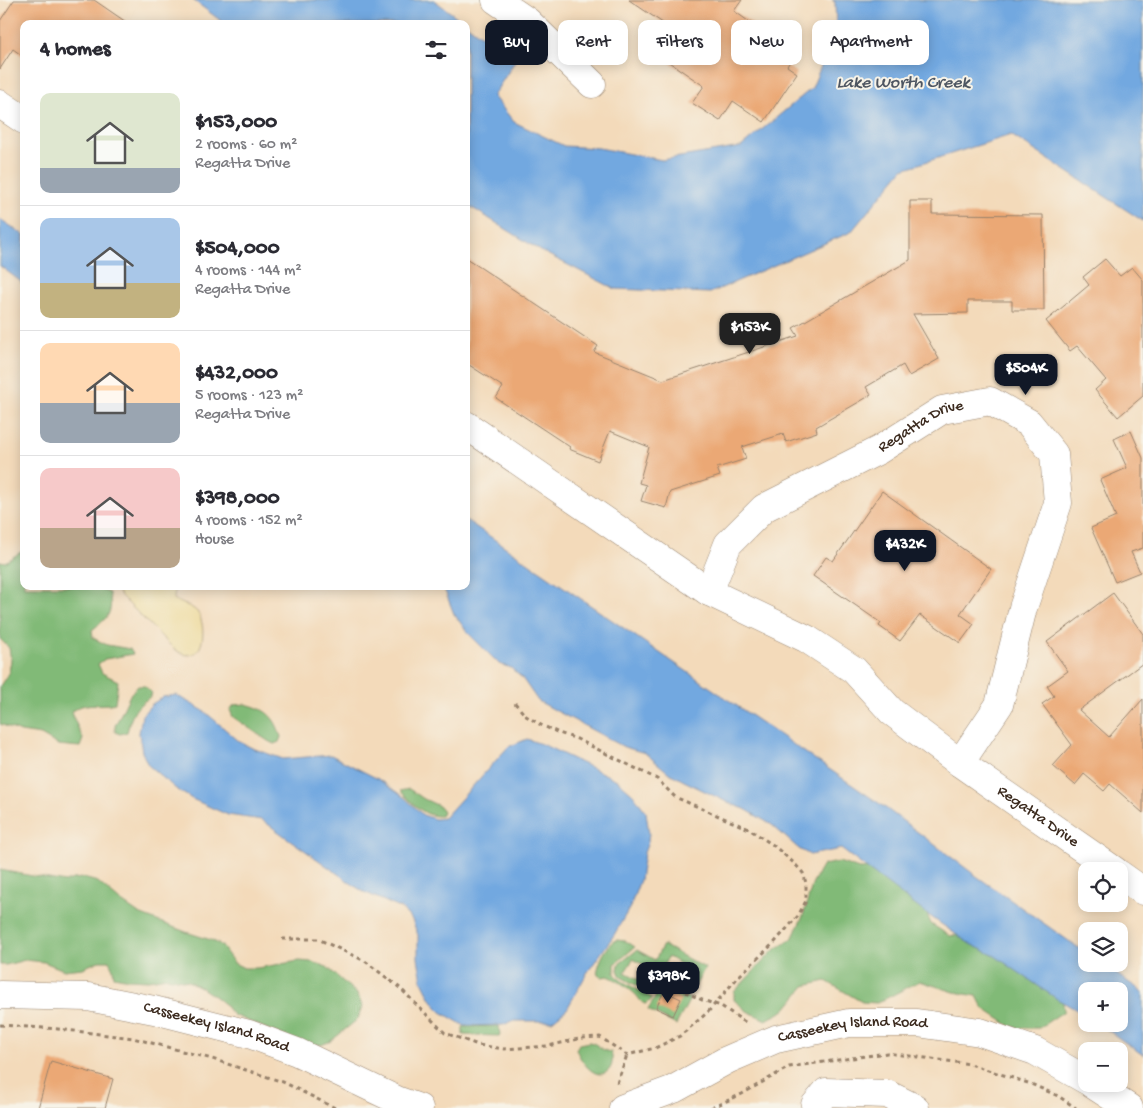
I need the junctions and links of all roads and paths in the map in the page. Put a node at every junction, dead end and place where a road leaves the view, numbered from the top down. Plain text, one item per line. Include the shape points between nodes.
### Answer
1 (496, 0) edge
2 (592, 84) dead end
3 (0, 104) edge
4 (20, 117) edge
5 (470, 428) edge
6 (709, 592) junction
7 (514, 702) dead end
8 (960, 763) junction
9 (1102, 862) edge
10 (1128, 880) edge
11 (1143, 891) edge
12 (282, 940) dead end
13 (649, 974) dead end
14 (0, 995) edge
15 (0, 1025) edge
16 (771, 1041) junction
17 (789, 1068) dead end
18 (1078, 1075) edge
19 (1104, 1092) edge
20 (815, 1105) dead end
21 (335, 1108) edge
22 (419, 1108) edge
23 (623, 1108) edge
24 (915, 1108) edge
25 (1129, 1108) edge

1 - 2 street via 527,21
3 - 4 street
5 - 6 street, Regatta Drive
6 - 8 street, Regatta Drive via 807,639 854,670 892,712
6 - 8 street, Regatta Drive via 728,544 764,508 879,450 942,410 990,400 1029,423 1054,454 1058,503 1023,608 999,705
7 - 12 path via 526,716 540,725 577,739 657,779 675,797 749,829 773,844 803,873 806,901 798,916 708,1012 680,1036 655,1048 627,1055 600,1037 504,1049 478,1045 445,1033 400,988 365,961 318,939
8 - 9 street, Regatta Drive
10 - 11 street
13 - 16 path via 721,1006
14 - 22 street, Casseekey Island Road via 88,997 249,1034 297,1052
15 - 21 path via 133,1038 283,1082
16 - 17 path
16 - 18 street, Casseekey Island Road via 849,1023 917,1023 980,1032 1035,1051
16 - 23 street, Casseekey Island Road via 674,1089
19 - 25 street
20 - 24 street via 826,1092 855,1092 886,1094

